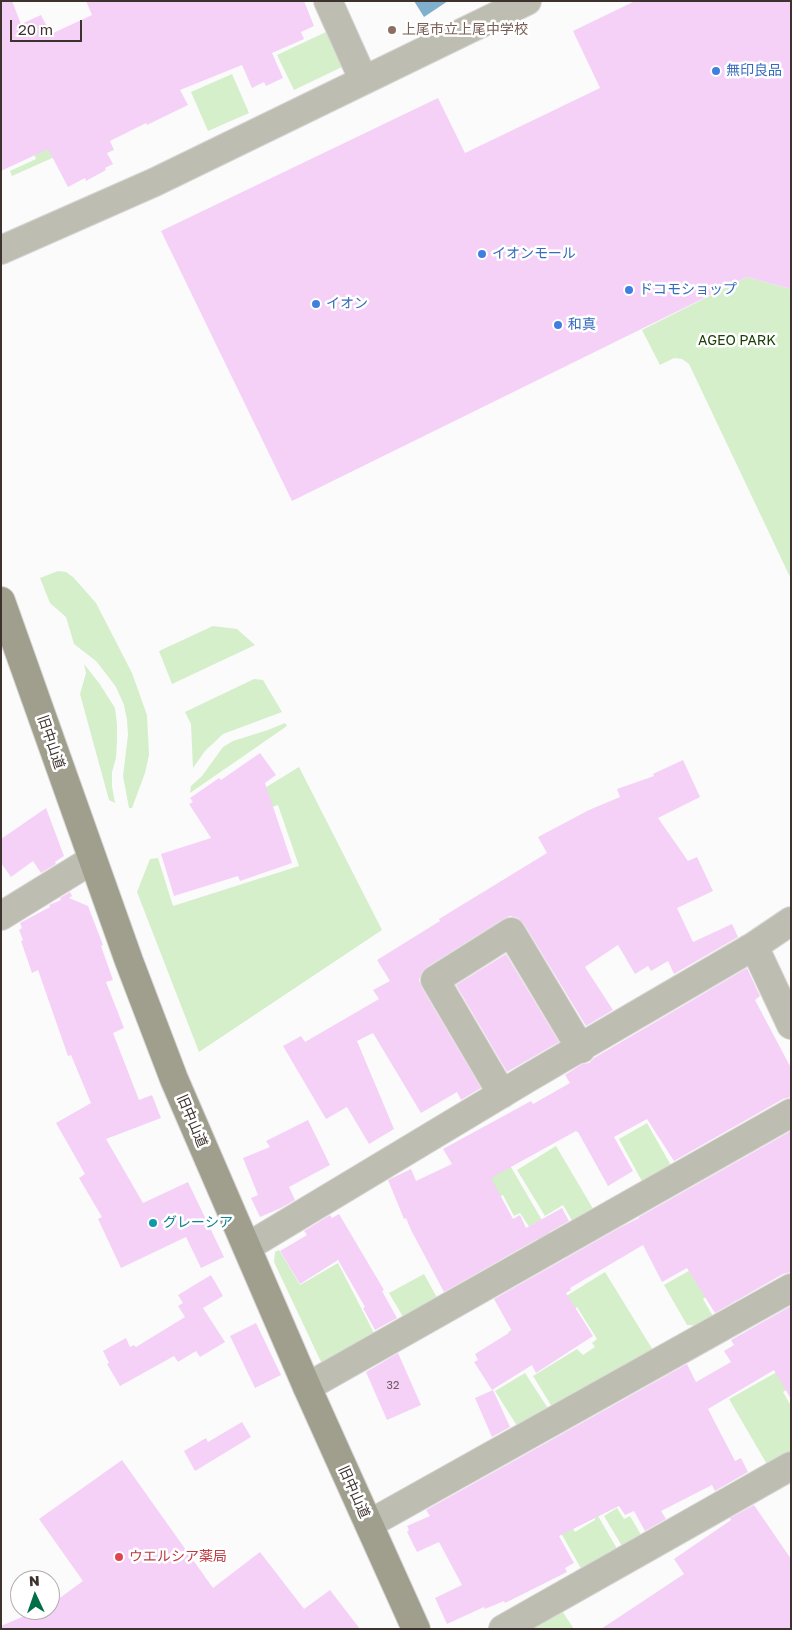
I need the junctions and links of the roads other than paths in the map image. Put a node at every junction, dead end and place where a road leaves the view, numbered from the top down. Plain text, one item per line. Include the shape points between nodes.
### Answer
1 (328, 1) edge
2 (527, 1) edge
3 (363, 79) junction
4 (1, 250) edge
5 (1, 601) edge
6 (92, 860) junction
7 (1, 916) edge
8 (791, 921) edge
9 (754, 946) junction
10 (791, 1025) edge
11 (582, 1049) junction
12 (502, 1094) junction
13 (791, 1113) edge
14 (247, 1247) junction
15 (791, 1288) edge
16 (307, 1387) junction
17 (791, 1466) edge
18 (369, 1524) junction
19 (416, 1629) edge
20 (503, 1629) edge

1 - 3 street
2 - 3 street
3 - 4 street via 155,182
5 - 6 main road, 旧中山道
6 - 7 street
6 - 14 main road, 旧中山道 via 174,1079
8 - 9 street
9 - 10 street
9 - 11 street
11 - 12 street
11 - 12 street via 511,932 435,980
12 - 14 street
13 - 16 street
14 - 16 main road, 旧中山道
15 - 18 street
16 - 18 main road, 旧中山道
17 - 20 street
18 - 19 main road, 旧中山道

